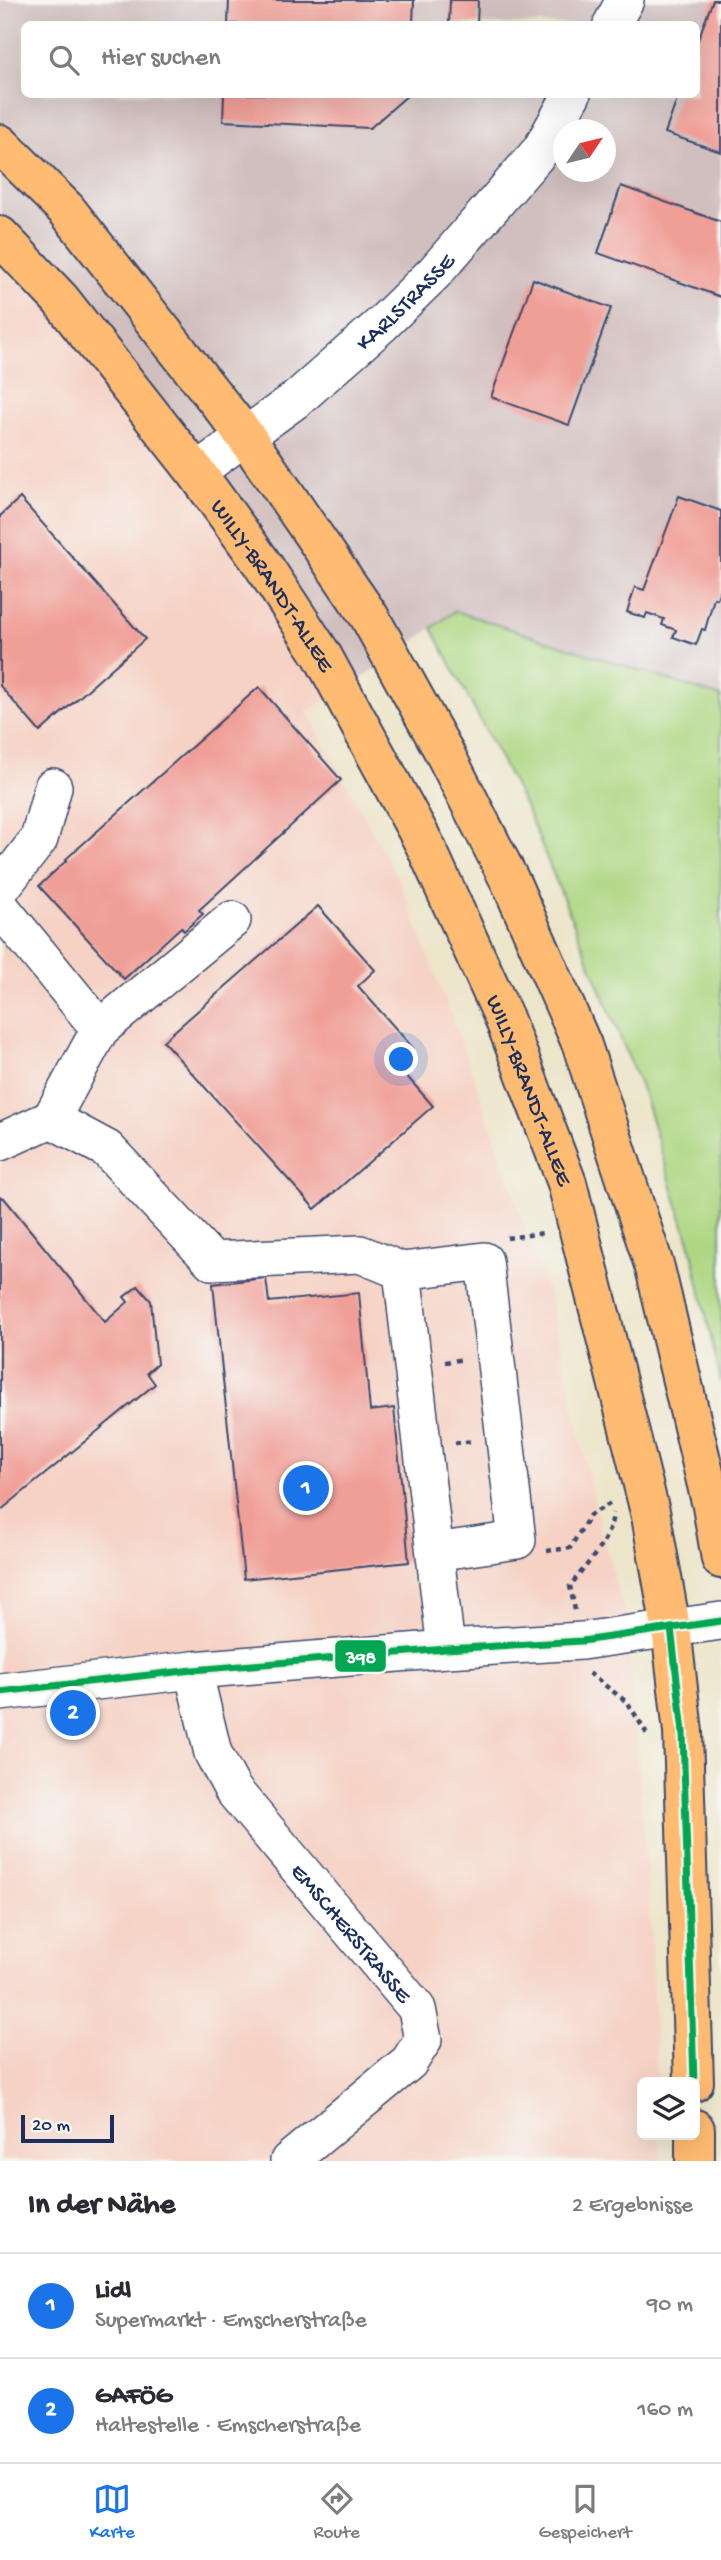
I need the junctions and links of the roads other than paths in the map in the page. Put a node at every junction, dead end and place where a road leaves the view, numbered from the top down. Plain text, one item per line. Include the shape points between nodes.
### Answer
1 (625, 0) edge
2 (614, 21) edge
3 (570, 98) edge
4 (0, 144) edge
5 (0, 236) edge
6 (246, 437) junction
7 (196, 472) junction
8 (53, 787) dead end
9 (0, 889) edge
10 (0, 907) edge
11 (232, 920) dead end
12 (100, 1028) junction
13 (51, 1119) junction
14 (0, 1142) edge
15 (402, 1270) junction
16 (435, 1552) junction
17 (721, 1559) edge
18 (721, 1621) edge
19 (671, 1628) junction
20 (446, 1649) junction
21 (193, 1670) junction
22 (0, 1692) edge
23 (694, 2077) edge
24 (695, 2140) edge
25 (289, 2161) edge
26 (695, 2161) edge

1 - 2 street
3 - 6 street, KARLSTRASSE via 541,150 435,272 327,374
4 - 6 main road via 66,209
5 - 7 main road, WILLY-BRANDT-ALLEE via 60,299
6 - 7 street, KARLSTRASSE
6 - 17 main road via 369,616 512,885 582,1045 655,1268
7 - 19 main road, WILLY-BRANDT-ALLEE via 322,655 425,845 504,1018 567,1183 651,1516
8 - 9 street via 39,839
10 - 12 street
11 - 12 street
12 - 13 street
13 - 14 street
13 - 15 street via 107,1149 212,1261 359,1254
15 - 16 street
15 - 16 street via 484,1261 496,1356 517,1540
16 - 20 street
18 - 19 street
19 - 20 street via 582,1641
19 - 23 main road, WILLY-BRANDT-ALLEE via 683,1732
20 - 21 street
21 - 22 street
21 - 25 street, EMSCHERSTRASSE via 213,1753 233,1790 417,2009 423,2040 409,2062
24 - 26 main road

